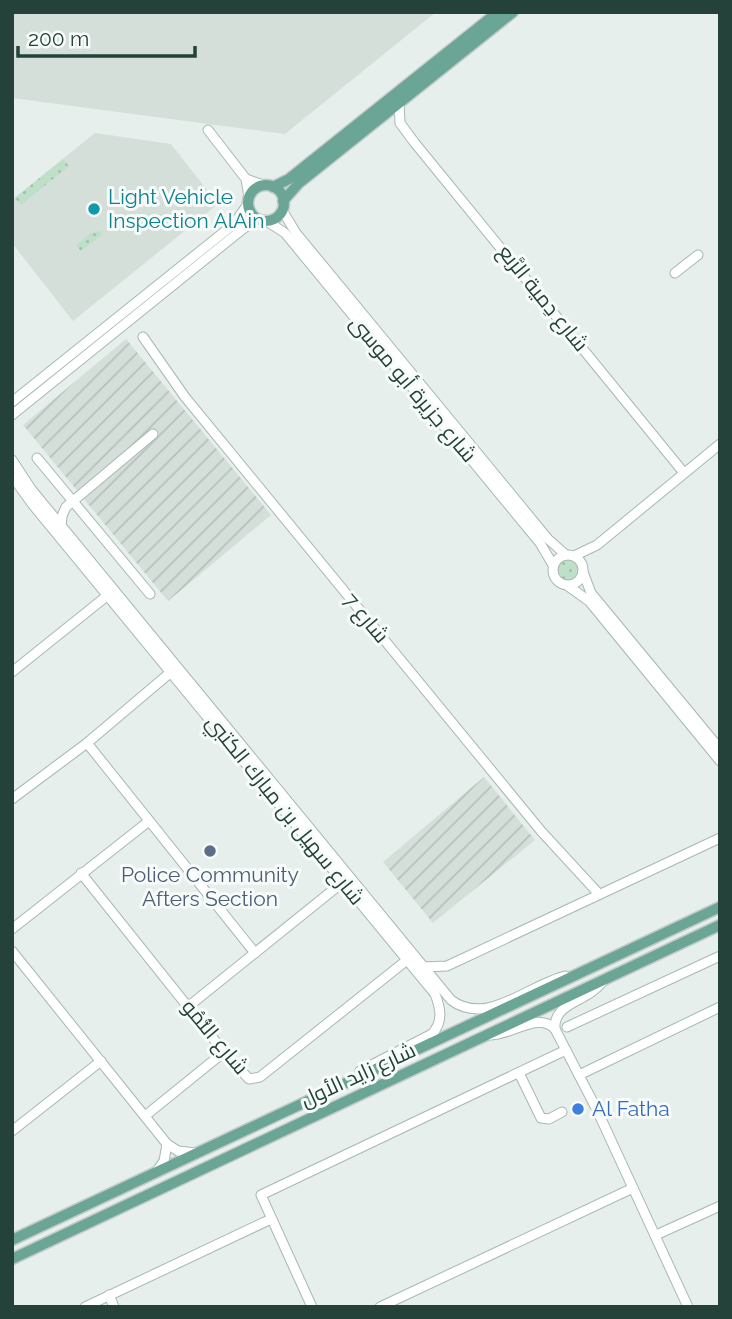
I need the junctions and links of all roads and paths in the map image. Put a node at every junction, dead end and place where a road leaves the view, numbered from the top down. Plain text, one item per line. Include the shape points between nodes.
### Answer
1 (498, 12) edge
2 (513, 12) edge
3 (399, 104) junction
4 (381, 118) junction
5 (400, 123) junction
6 (208, 130) dead end
7 (246, 179) junction
8 (268, 186) junction
9 (249, 200) junction
10 (282, 206) junction
11 (263, 220) junction
12 (698, 255) dead end
13 (675, 273) dead end
14 (143, 337) dead end
15 (12, 402) edge
16 (12, 415) edge
17 (153, 434) dead end
18 (720, 444) edge
19 (37, 458) dead end
20 (12, 460) edge
21 (684, 473) junction
22 (12, 476) edge
23 (69, 504) junction
24 (47, 509) junction
25 (61, 527) junction
26 (597, 545) junction
27 (570, 555) junction
28 (553, 565) junction
29 (583, 571) junction
30 (568, 586) junction
31 (150, 594) dead end
32 (108, 595) junction
33 (171, 672) junction
34 (12, 673) edge
35 (86, 743) junction
36 (720, 749) edge
37 (720, 761) edge
38 (14, 793) edge
39 (149, 821) junction
40 (720, 838) edge
41 (81, 873) junction
42 (343, 882) junction
43 (598, 893) junction
44 (720, 907) edge
45 (720, 925) edge
46 (12, 929) edge
47 (12, 951) edge
48 (255, 953) junction
49 (720, 956) edge
50 (407, 960) junction
51 (447, 966) junction
52 (422, 967) junction
53 (577, 974) junction
54 (603, 981) junction
55 (440, 988) junction
56 (189, 1006) junction
57 (720, 1007) edge
58 (567, 1027) dead end
59 (555, 1029) junction
60 (488, 1035) junction
61 (566, 1050) junction
62 (225, 1052) junction
63 (101, 1061) junction
64 (519, 1073) junction
65 (579, 1075) junction
66 (300, 1105) junction
67 (562, 1112) dead end
68 (145, 1116) junction
69 (12, 1131) edge
70 (167, 1144) junction
71 (197, 1153) junction
72 (157, 1171) junction
73 (633, 1188) junction
74 (720, 1206) edge
75 (271, 1219) junction
76 (656, 1235) junction
77 (12, 1240) edge
78 (12, 1259) edge
79 (109, 1295) junction
80 (85, 1307) edge
81 (114, 1307) edge
82 (313, 1307) edge
83 (380, 1307) edge
84 (688, 1307) edge

1 - 8 main road via 293,176
2 - 3 main road
3 - 4 main road
3 - 5 street
4 - 5 street
4 - 10 main road via 299,183
5 - 21 street, شارع دِمية الرَّبع
6 - 7 street
7 - 8 street
7 - 9 street
8 - 9 main road via 253,190
8 - 10 main road via 280,193
9 - 11 main road via 251,212
9 - 15 street via 234,224
10 - 11 main road via 273,219
10 - 27 street, شارع جزيرة أبو موسى via 296,233 389,347 548,539
11 - 16 street via 244,228
11 - 28 street, شارع جزيرة أبو موسى via 285,233 544,548
12 - 13 street
14 - 43 street, شارع 7 via 185,397 541,831
17 - 23 street
18 - 21 street
19 - 23 street
20 - 24 street, شارع سهيل بن مبارك الكتبي
21 - 26 street
22 - 32 street, شارع سهيل بن مبارك الكتبي
23 - 24 street
23 - 25 street
23 - 31 street
24 - 25 street, شارع سهيل بن مبارك الكتبي
25 - 52 street, شارع سهيل بن مبارك الكتبي
26 - 27 street
26 - 29 street
27 - 28 street via 561,556
27 - 29 street
28 - 30 street via 555,579
29 - 30 street via 576,583
29 - 36 street via 594,596
30 - 37 street via 589,601
32 - 33 street, شارع سهيل بن مبارك الكتبي
32 - 34 street
33 - 35 street
33 - 42 street, شارع سهيل بن مبارك الكتبي
35 - 38 street
35 - 39 street
39 - 41 street
39 - 48 street
40 - 43 street
41 - 46 street
41 - 56 street, شارع النُّمُو
42 - 48 street
42 - 50 street, شارع سهيل بن مبارك الكتبي
43 - 51 street
44 - 53 main road, شارع زايد الأول
45 - 54 main road, شارع زايد الأول
47 - 63 street
48 - 56 street
49 - 58 street
50 - 62 street, شارع النُّمُو via 260,1077 246,1077
50 - 66 street, شارع سهيل بن مبارك الكتبي via 438,1001 436,1030
51 - 52 street
51 - 55 street
52 - 55 street, شارع سهيل بن مبارك الكتبي
53 - 55 street, شارع سهيل بن مبارك الكتبي via 480,1010 457,1004
53 - 66 main road, شارع زايد الأول
54 - 59 street via 587,997 560,1011
54 - 60 main road, شارع زايد الأول
56 - 62 street, شارع النُّمُو
57 - 65 street
59 - 60 street via 542,1021
59 - 61 street
60 - 78 main road, شارع زايد الأول
61 - 64 street
61 - 65 street
62 - 68 street
63 - 68 street
63 - 69 street
64 - 67 street via 541,1118
64 - 75 street via 261,1195
65 - 73 street
66 - 71 main road, شارع زايد الأول
68 - 70 street
70 - 71 street via 178,1151
70 - 72 street
71 - 72 main road, شارع زايد الأول
72 - 77 main road, شارع زايد الأول
73 - 76 street
73 - 83 street
74 - 76 street
75 - 79 street
75 - 82 street
76 - 84 street
79 - 80 street
79 - 81 street

